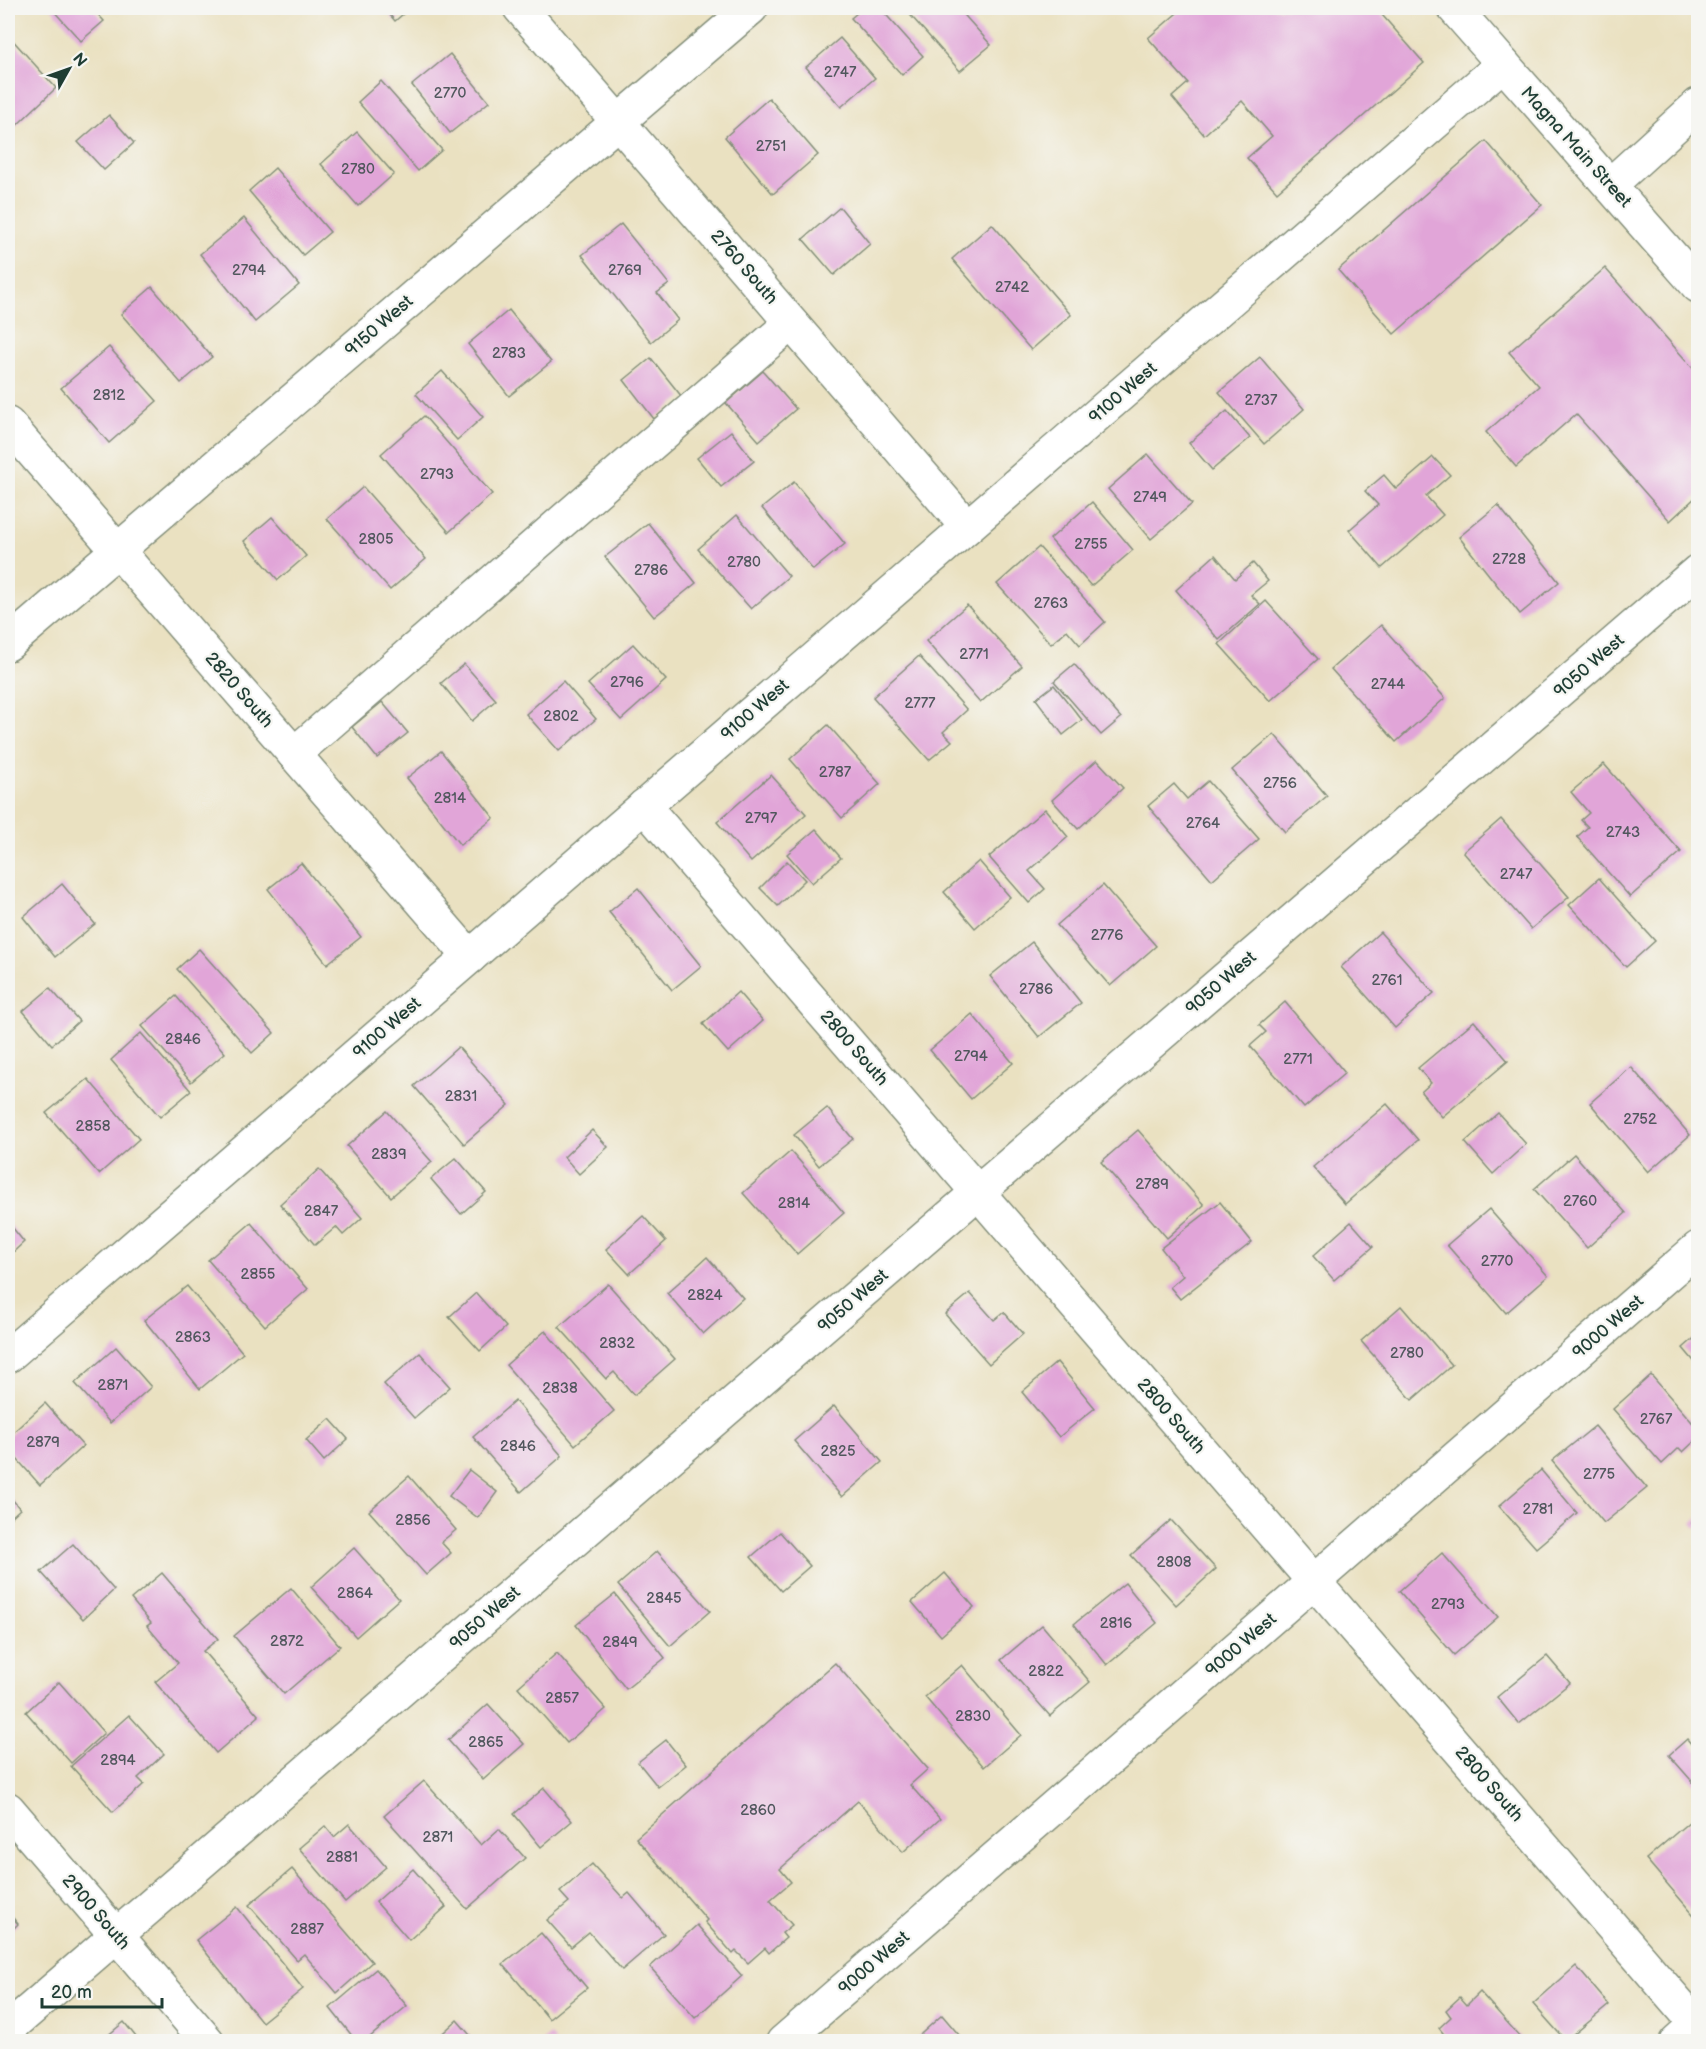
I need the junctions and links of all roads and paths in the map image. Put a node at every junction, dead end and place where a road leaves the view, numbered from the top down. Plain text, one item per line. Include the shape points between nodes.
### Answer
1 (520, 8) edge
2 (751, 8) edge
3 (1454, 8) edge
4 (1503, 64) junction
5 (1698, 105) edge
6 (618, 122) junction
7 (1610, 185) junction
8 (1698, 286) edge
9 (791, 322) junction
10 (8, 424) edge
11 (967, 527) junction
12 (117, 550) junction
13 (1698, 571) edge
14 (8, 644) edge
15 (294, 754) junction
16 (644, 806) junction
17 (470, 957) junction
18 (978, 1193) junction
19 (1698, 1248) edge
20 (8, 1356) edge
21 (1314, 1582) junction
22 (8, 1809) edge
23 (117, 1935) junction
24 (1692, 2028) edge
25 (8, 2029) edge
26 (208, 2042) edge
27 (783, 2042) edge

1 - 6 street, 2760 South
2 - 6 street, 9150 West
3 - 4 street, Magna Main Street
4 - 7 street, Magna Main Street
4 - 11 street, 9100 West
5 - 7 street
6 - 9 street, 2760 South
6 - 12 street, 9150 West
7 - 8 street, Magna Main Street
9 - 11 street, 2760 South
9 - 15 street
10 - 12 street, 2820 South
11 - 16 street, 9100 West
12 - 14 street, 9150 West
12 - 15 street, 2820 South
13 - 18 street, 9050 West
15 - 17 street, 2820 South
16 - 17 street, 9100 West
16 - 18 street, 2800 South
17 - 20 street, 9100 West
18 - 21 street, 2800 South
18 - 23 street, 9050 West
19 - 21 street, 9000 West
21 - 24 street, 2800 South
21 - 27 street, 9000 West
22 - 23 street, 2900 South
23 - 25 street, 9050 West
23 - 26 street, 2900 South

